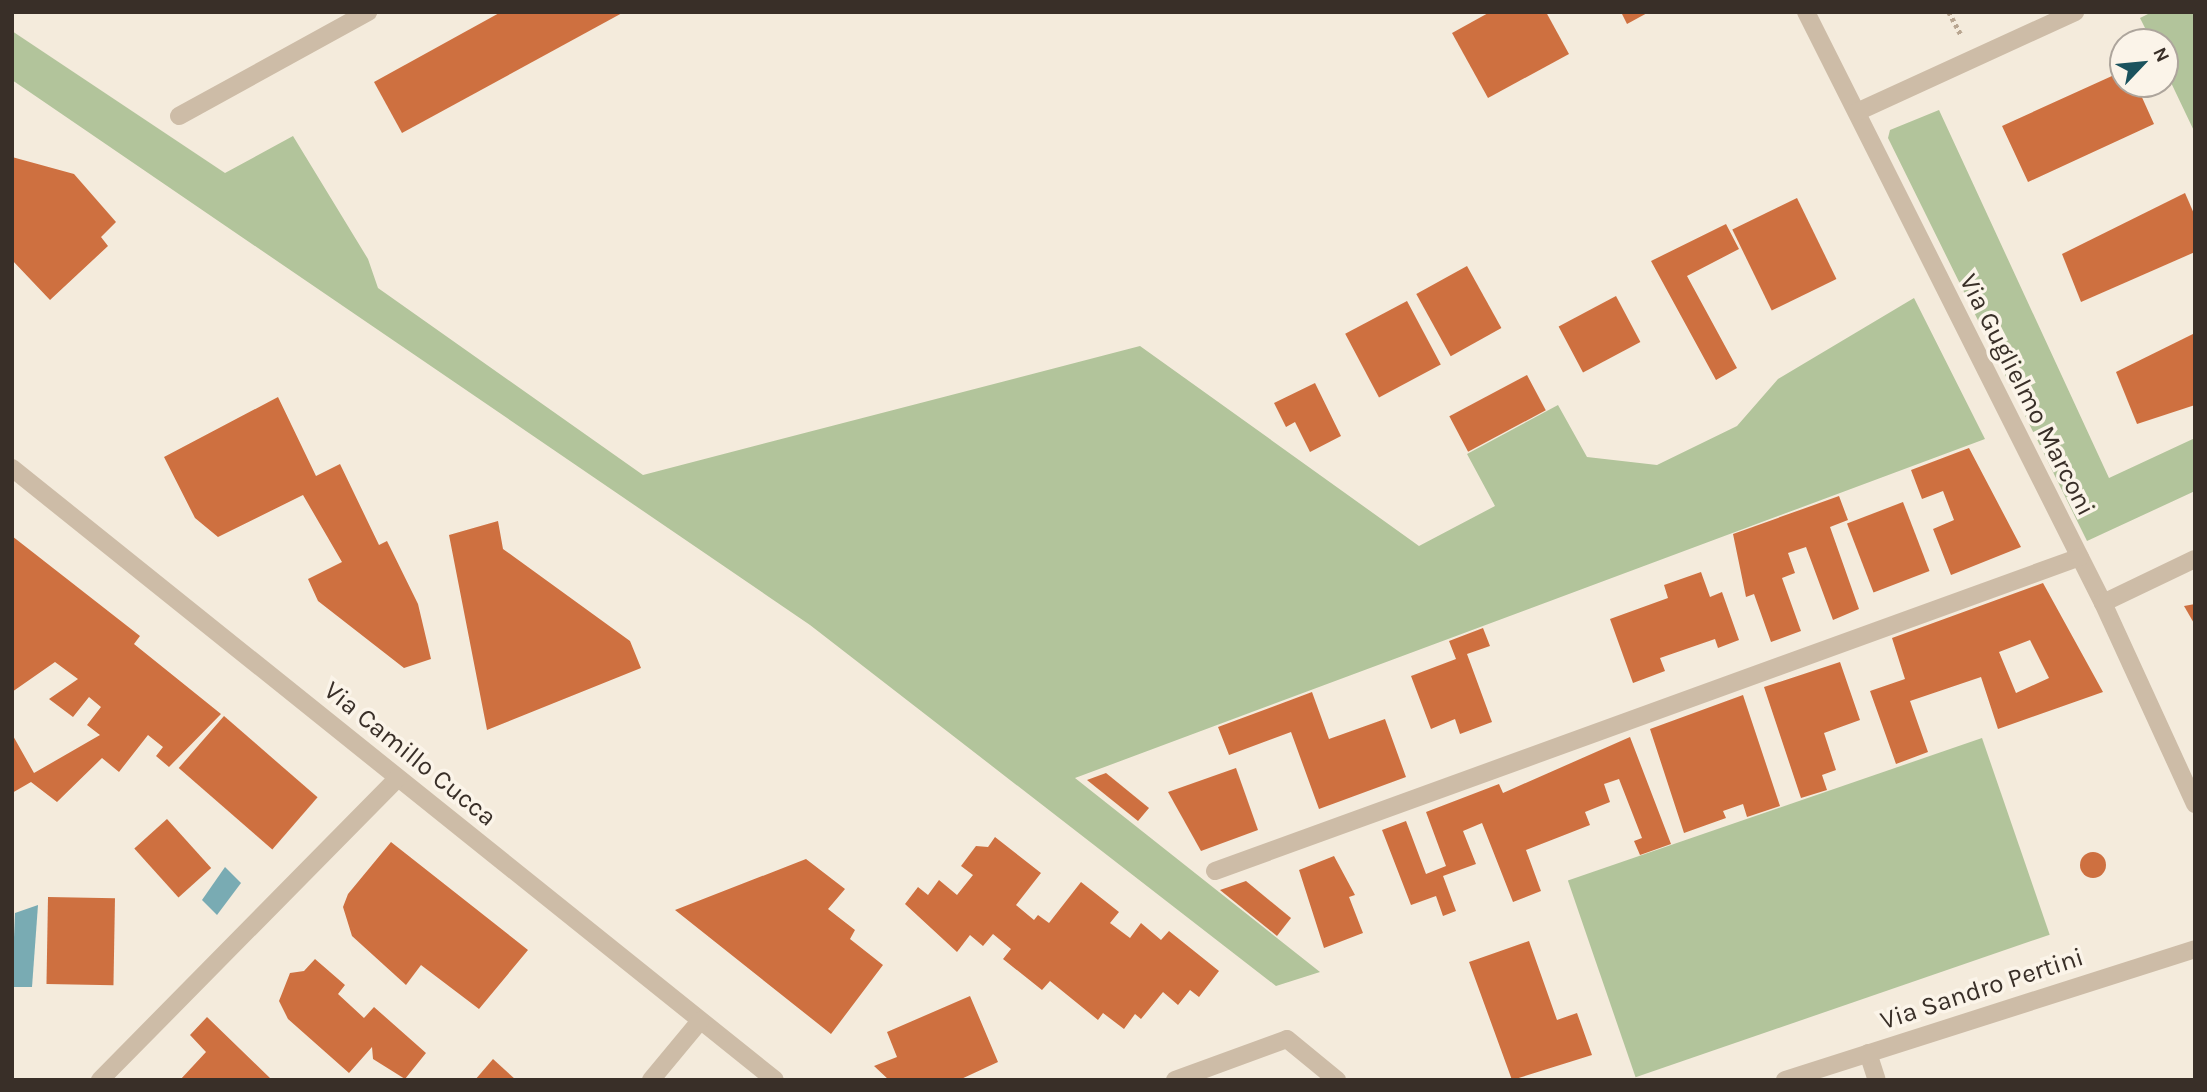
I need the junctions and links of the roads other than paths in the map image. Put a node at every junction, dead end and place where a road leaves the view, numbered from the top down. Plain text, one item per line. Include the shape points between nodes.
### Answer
1 (368, 12) edge
2 (1806, 12) edge
3 (2075, 12) edge
4 (1857, 112) junction
5 (179, 116) dead end
6 (12, 468) edge
7 (2080, 557) junction
8 (2195, 559) edge
9 (2103, 603) junction
10 (398, 778) junction
11 (2195, 804) edge
12 (1215, 871) dead end
13 (2195, 949) edge
14 (700, 1021) junction
15 (1868, 1053) junction
16 (100, 1080) edge
17 (651, 1080) edge
18 (775, 1080) edge
19 (1175, 1080) edge
20 (1337, 1080) edge
21 (1785, 1080) edge
22 (1877, 1080) edge

1 - 5 street
2 - 4 street, Via Guglielmo Marconi
3 - 4 street
4 - 7 street, Via Guglielmo Marconi
6 - 10 street, Via Camillo Cucca
7 - 9 street, Via Guglielmo Marconi
7 - 12 street
8 - 9 street
9 - 11 street, Via Guglielmo Marconi
10 - 14 street, Via Camillo Cucca
10 - 16 street
13 - 15 street, Via Sandro Pertini
14 - 17 street
14 - 18 street, Via Camillo Cucca
15 - 21 street, Via Sandro Pertini
15 - 22 street
19 - 20 street via 1287,1039

